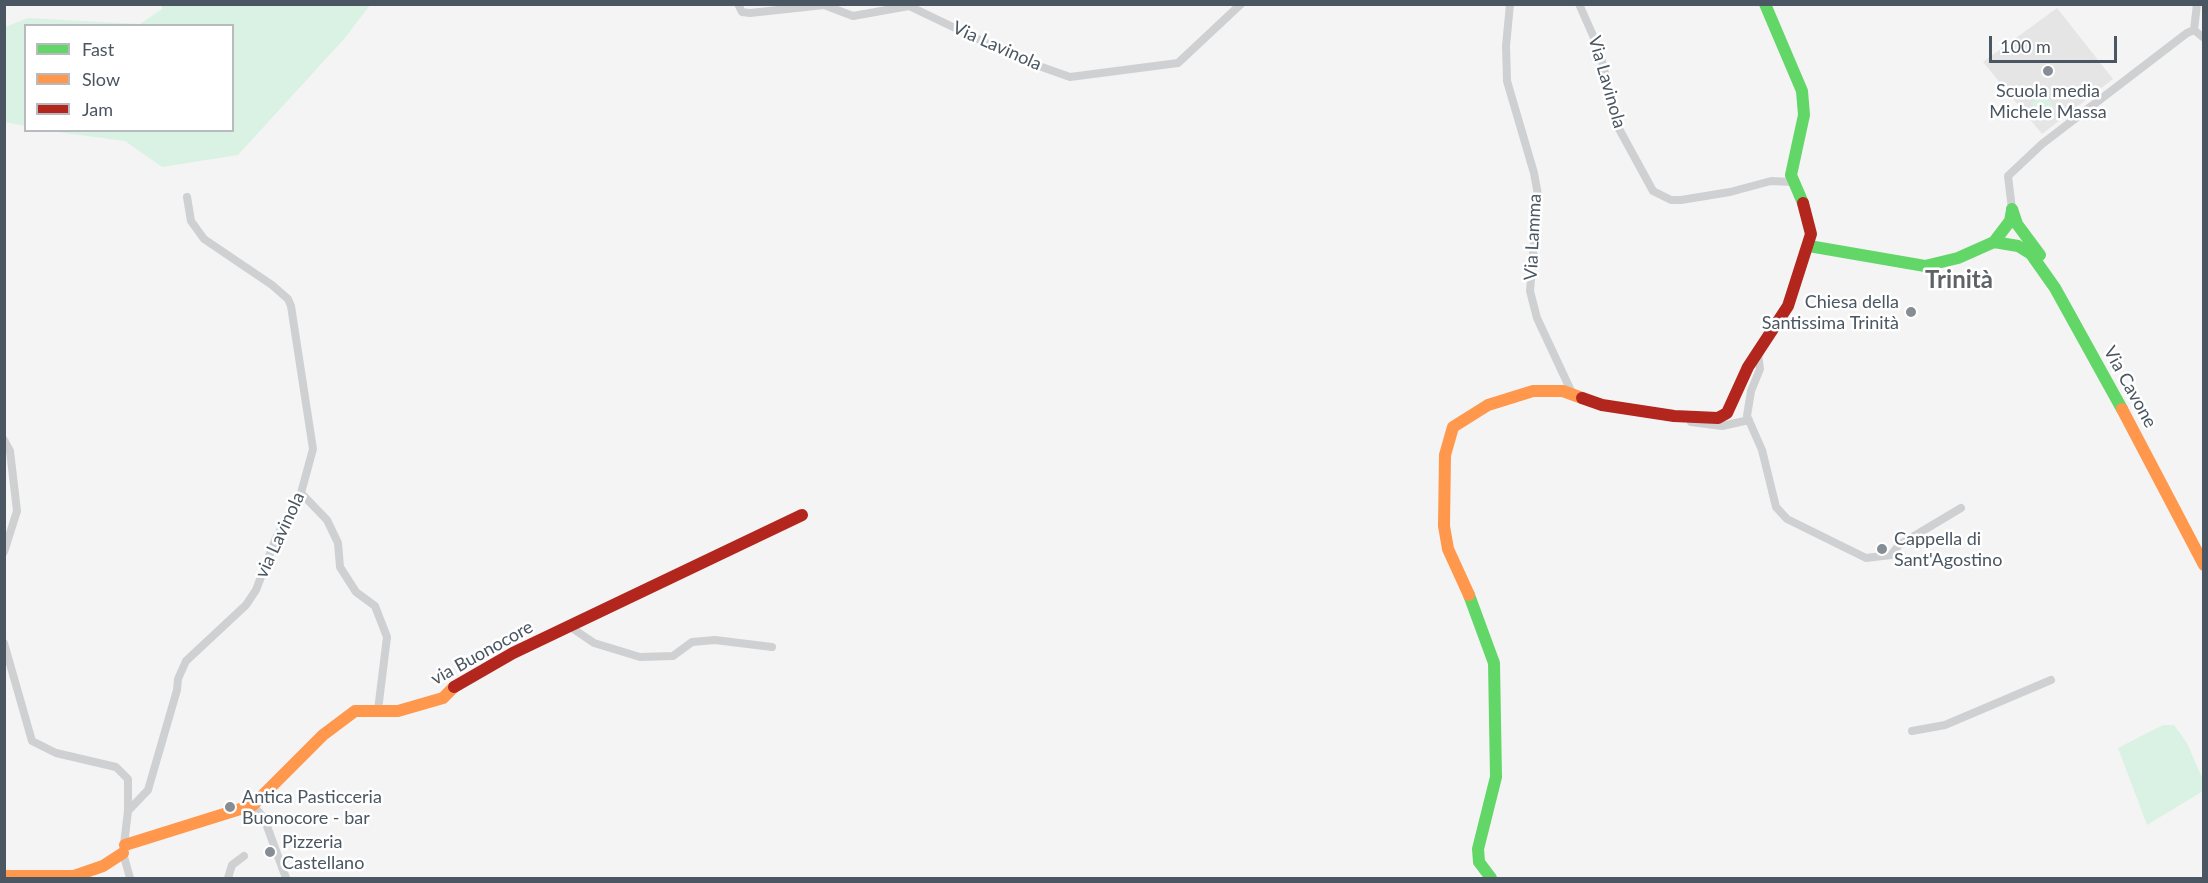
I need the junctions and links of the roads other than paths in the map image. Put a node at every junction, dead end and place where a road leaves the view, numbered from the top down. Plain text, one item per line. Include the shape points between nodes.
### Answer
1 (1241, 4) edge
2 (1510, 4) edge
3 (1579, 4) edge
4 (1765, 4) edge
5 (2197, 4) edge
6 (738, 6) edge
7 (2194, 30) junction
8 (2204, 38) edge
9 (1793, 182) junction
10 (187, 197) dead end
11 (2012, 209) junction
12 (2017, 224) junction
13 (1994, 242) junction
14 (2008, 243) junction
15 (1809, 246) junction
16 (2055, 288) junction
17 (1758, 354) junction
18 (1572, 393) junction
19 (1680, 416) junction
20 (1749, 420) junction
21 (4, 440) edge
22 (301, 493) junction
23 (1961, 508) dead end
24 (802, 515) dead end
25 (4, 552) edge
26 (2204, 565) edge
27 (569, 626) junction
28 (4, 643) edge
29 (772, 647) dead end
30 (2051, 680) dead end
31 (378, 710) junction
32 (1912, 731) dead end
33 (253, 805) junction
34 (129, 811) junction
35 (124, 849) junction
36 (243, 856) dead end
37 (8, 877) edge
38 (130, 879) edge
39 (228, 879) edge
40 (286, 879) edge
41 (1491, 879) edge

1 - 6 street, Via Lavinola via 1178,63 1070,77 1022,60 909,6 853,16 824,5 750,13 742,12
2 - 18 street, Via Lamma via 1507,81 1538,195 1530,291 1536,318
3 - 9 street, Via Lavinola via 1599,49 1618,127 1653,190 1671,200 1681,200 1771,181
4 - 9 main road via 1802,91 1804,115 1792,166
5 - 7 street
7 - 8 street
7 - 11 street via 2012,171 2007,184
9 - 15 main road via 1810,226
10 - 22 street, via Lavinola via 191,221 204,239 272,285 291,306 313,449
11 - 12 main road
11 - 13 main road via 2010,222
12 - 14 main road
12 - 16 main road via 2047,266
13 - 14 main road
13 - 15 main road via 1949,261 1925,266
14 - 16 main road, Via Cavone via 2031,254
15 - 17 main road via 1788,306
16 - 26 main road, Via Cavone
17 - 19 main road via 1723,416
17 - 20 street via 1760,369 1749,399
18 - 19 main road via 1602,405
18 - 41 main road via 1533,391 1488,405 1453,428 1446,455 1444,526 1448,549 1479,617 1494,663 1496,777 1478,849 1479,862
19 - 20 street via 1689,422 1717,426
20 - 23 street via 1762,450 1779,512 1861,557 1891,555 1899,545
21 - 25 street via 10,452 17,511
22 - 31 street via 327,520 338,543 340,567 356,592 375,606 387,637
22 - 34 street, via Lavinola via 246,605 186,661 148,790
24 - 27 main road, via Buonocore
27 - 29 street via 594,643 640,657 674,656 692,642 715,640
27 - 31 main road, via Buonocore via 513,653 456,686 443,698 398,711
28 - 34 street via 32,741 56,753 116,767 125,773
30 - 32 street via 1945,725
31 - 33 main road, via Buonocore via 355,711 343,719
33 - 35 main road, via Buonocore
33 - 40 street via 264,818
34 - 35 street
35 - 37 main road via 103,866 74,876
35 - 38 street
36 - 39 street via 232,865

